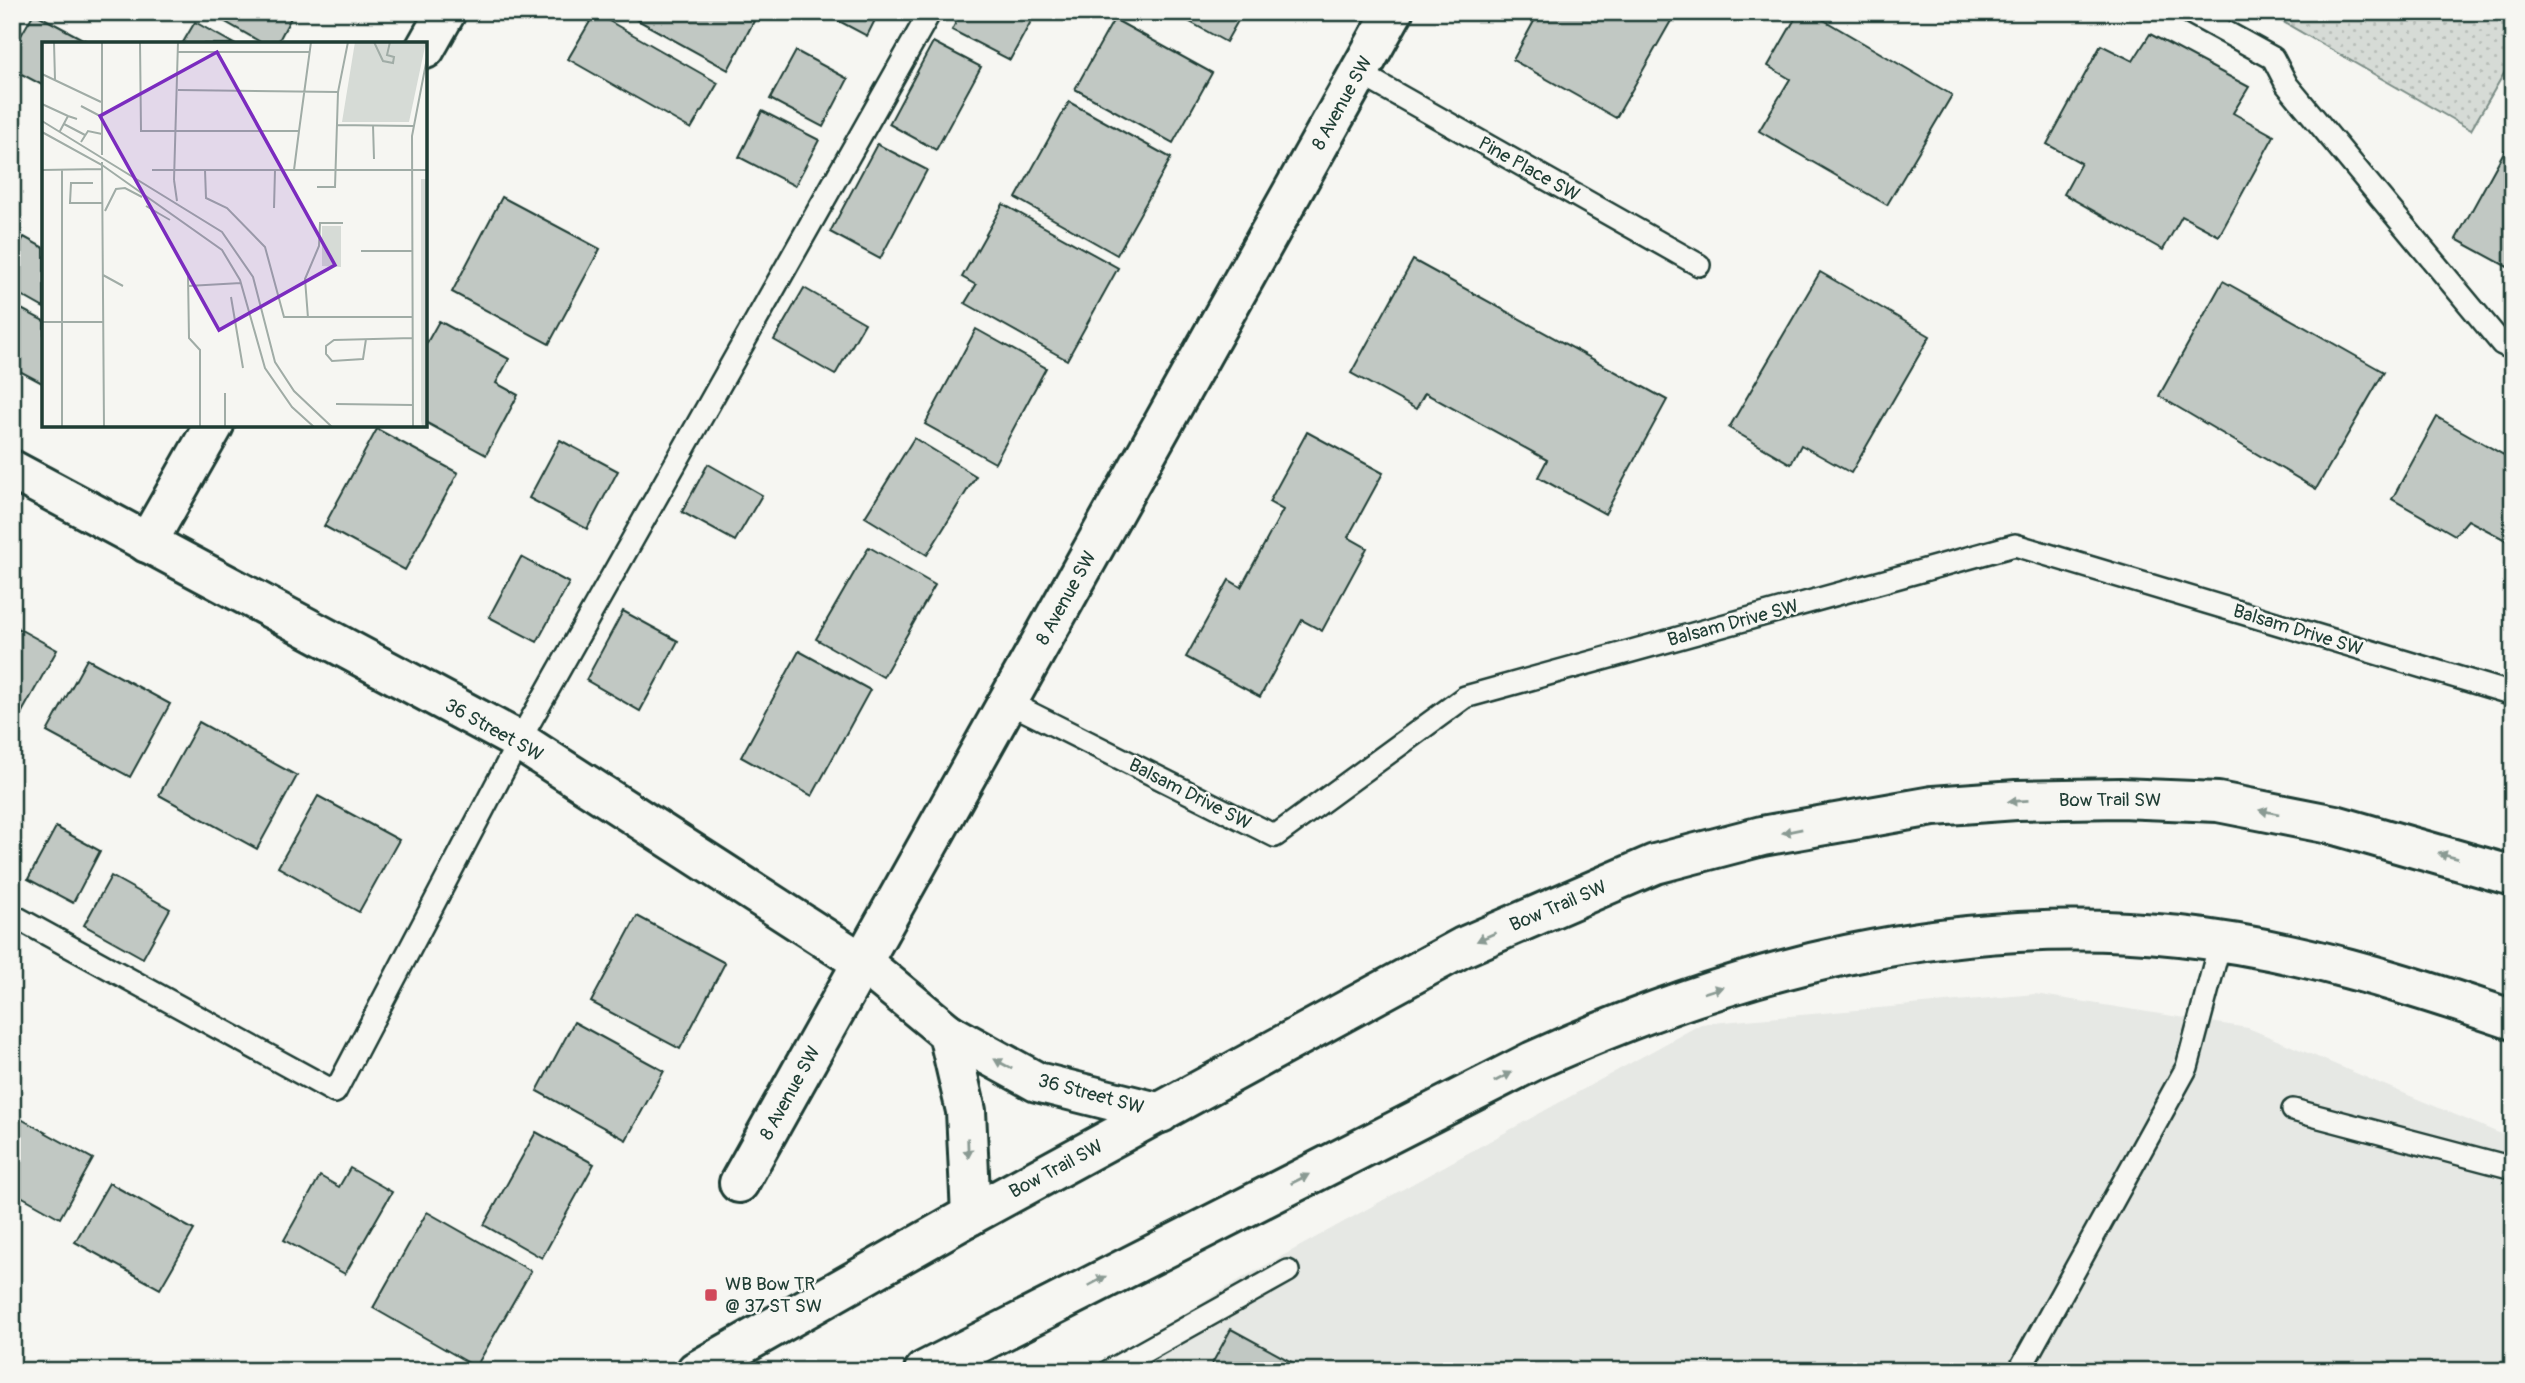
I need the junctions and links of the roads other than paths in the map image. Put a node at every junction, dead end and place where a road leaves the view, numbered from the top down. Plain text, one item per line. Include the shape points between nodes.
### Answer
1 (446, 12) edge
2 (930, 12) edge
3 (1393, 12) edge
4 (2189, 12) edge
5 (427, 45) edge
6 (1359, 73) junction
7 (1699, 265) dead end
8 (2513, 349) edge
9 (213, 427) edge
10 (12, 470) edge
11 (147, 543) junction
12 (2513, 694) edge
13 (1008, 702) junction
14 (519, 741) junction
15 (2513, 876) edge
16 (12, 915) edge
17 (2220, 943) junction
18 (863, 964) junction
19 (2513, 1020) edge
20 (948, 1033) junction
21 (2294, 1110) dead end
22 (1161, 1113) junction
23 (2513, 1168) edge
24 (739, 1183) dead end
25 (971, 1215) junction
26 (1288, 1271) dead end
27 (1037, 1314) junction
28 (696, 1371) edge
29 (924, 1371) edge
30 (987, 1371) edge
31 (1108, 1371) edge
32 (2019, 1371) edge

1 - 5 main road
2 - 14 lane
3 - 6 main road, 8 Avenue SW
4 - 8 lane via 2273,58 2287,85 2502,344
6 - 7 lane, Pine Place SW
6 - 13 main road, 8 Avenue SW
9 - 11 main road
10 - 11 main road, 36 Street SW
11 - 14 main road, 36 Street SW
12 - 13 lane, Balsam Drive SW via 2015,545 1465,697 1275,836
13 - 18 main road, 8 Avenue SW
14 - 16 lane via 335,1092
14 - 18 main road, 36 Street SW
15 -> 22 main road, Bow Trail SW via 2336,825 2218,802 2017,800 1855,818 1656,864 1572,899 1463,947
17 - 19 main road via 2299,957 2438,994
27 -> 17 main road via 1533,1061 1618,1022 1714,989 1822,958 1928,938 2099,931
17 - 32 lane via 2186,1067
18 - 20 main road, 36 Street SW
18 - 24 main road, 8 Avenue SW
22 -> 20 main road, 36 Street SW via 1037,1082
20 -> 25 main road via 966,1111
21 - 23 lane
22 - 25 main road, Bow Trail SW
25 - 28 main road, Bow Trail SW
26 - 31 lane
27 - 29 main road
27 - 30 main road

